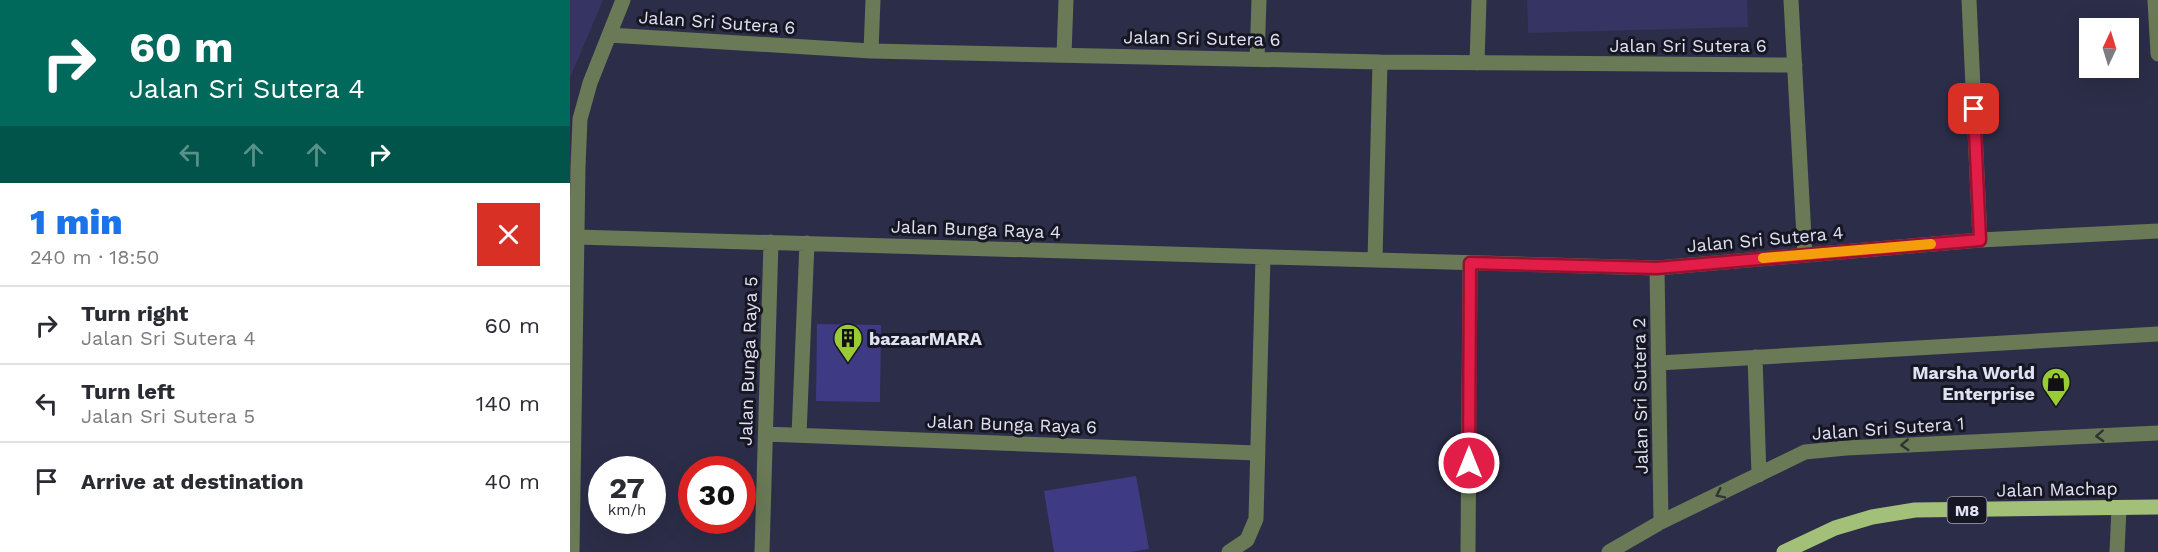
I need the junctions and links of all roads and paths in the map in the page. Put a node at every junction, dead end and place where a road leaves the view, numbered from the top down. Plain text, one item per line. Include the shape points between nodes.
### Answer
1 (623, 0) edge
2 (873, 0) edge
3 (1066, 0) edge
4 (1259, 0) edge
5 (1479, 0) edge
6 (1791, 0) edge
7 (1969, 0) edge
8 (2156, 3) edge
9 (609, 35) junction
10 (871, 51) junction
11 (2158, 54) edge
12 (1064, 55) junction
13 (1257, 59) junction
14 (1380, 62) junction
15 (1477, 63) junction
16 (1795, 65) junction
17 (2158, 231) edge
18 (576, 237) junction
19 (1980, 240) junction
20 (771, 243) junction
21 (807, 243) junction
22 (1805, 255) junction
23 (1263, 256) junction
24 (1375, 260) junction
25 (1470, 263) junction
26 (1657, 268) junction
27 (2158, 334) edge
28 (1755, 357) junction
29 (1659, 363) junction
30 (2158, 433) edge
31 (766, 434) junction
32 (799, 435) junction
33 (1257, 453) junction
34 (1759, 475) junction
35 (2158, 507) edge
36 (2119, 508) junction
37 (1660, 522) junction
38 (572, 552) edge
39 (762, 552) edge
40 (1229, 552) edge
41 (1468, 552) edge
42 (1609, 552) edge
43 (1784, 552) edge
44 (2117, 552) edge

1 - 9 street
2 - 10 street
3 - 12 street
4 - 13 street
5 - 15 street
6 - 16 street
7 - 19 street
8 - 11 street
9 - 10 street, Jalan Sri Sutera 6
9 - 18 street via 580,119
10 - 12 street, Jalan Sri Sutera 6
12 - 13 street, Jalan Sri Sutera 6
13 - 14 street, Jalan Sri Sutera 6
14 - 15 street, Jalan Sri Sutera 6
14 - 24 street
15 - 16 street, Jalan Sri Sutera 6
16 - 22 street
17 - 19 street, Jalan Sri Sutera 4
18 - 20 street, Jalan Bunga Raya 4
18 - 38 street
19 - 22 street, Jalan Sri Sutera 4
20 - 21 street, Jalan Bunga Raya 4
20 - 31 street, Jalan Bunga Raya 5
21 - 23 street, Jalan Bunga Raya 4
21 - 32 street
22 - 26 street, Jalan Sri Sutera 4
23 - 24 street, Jalan Bunga Raya 4
23 - 33 street
24 - 25 street, Jalan Sri Sutera 4
25 - 26 street, Jalan Sri Sutera 4
25 - 41 street
26 - 29 street, Jalan Sri Sutera 2
27 - 28 street
28 - 29 street
28 - 34 street
29 - 37 street, Jalan Sri Sutera 2
30 -> 34 street, Jalan Sri Sutera 1 via 1805,452
31 - 32 street, Jalan Bunga Raya 6
31 - 39 street, Jalan Bunga Raya 5
32 - 33 street, Jalan Bunga Raya 6
33 - 40 street via 1256,519 1247,540
34 -> 37 street, Jalan Sri Sutera 1
35 - 36 main road, Jalan Machap / M8
36 - 43 main road, Jalan Machap / M8 via 1915,510 1835,528
36 - 44 street
37 - 42 street, Jalan Sri Sutera 1

